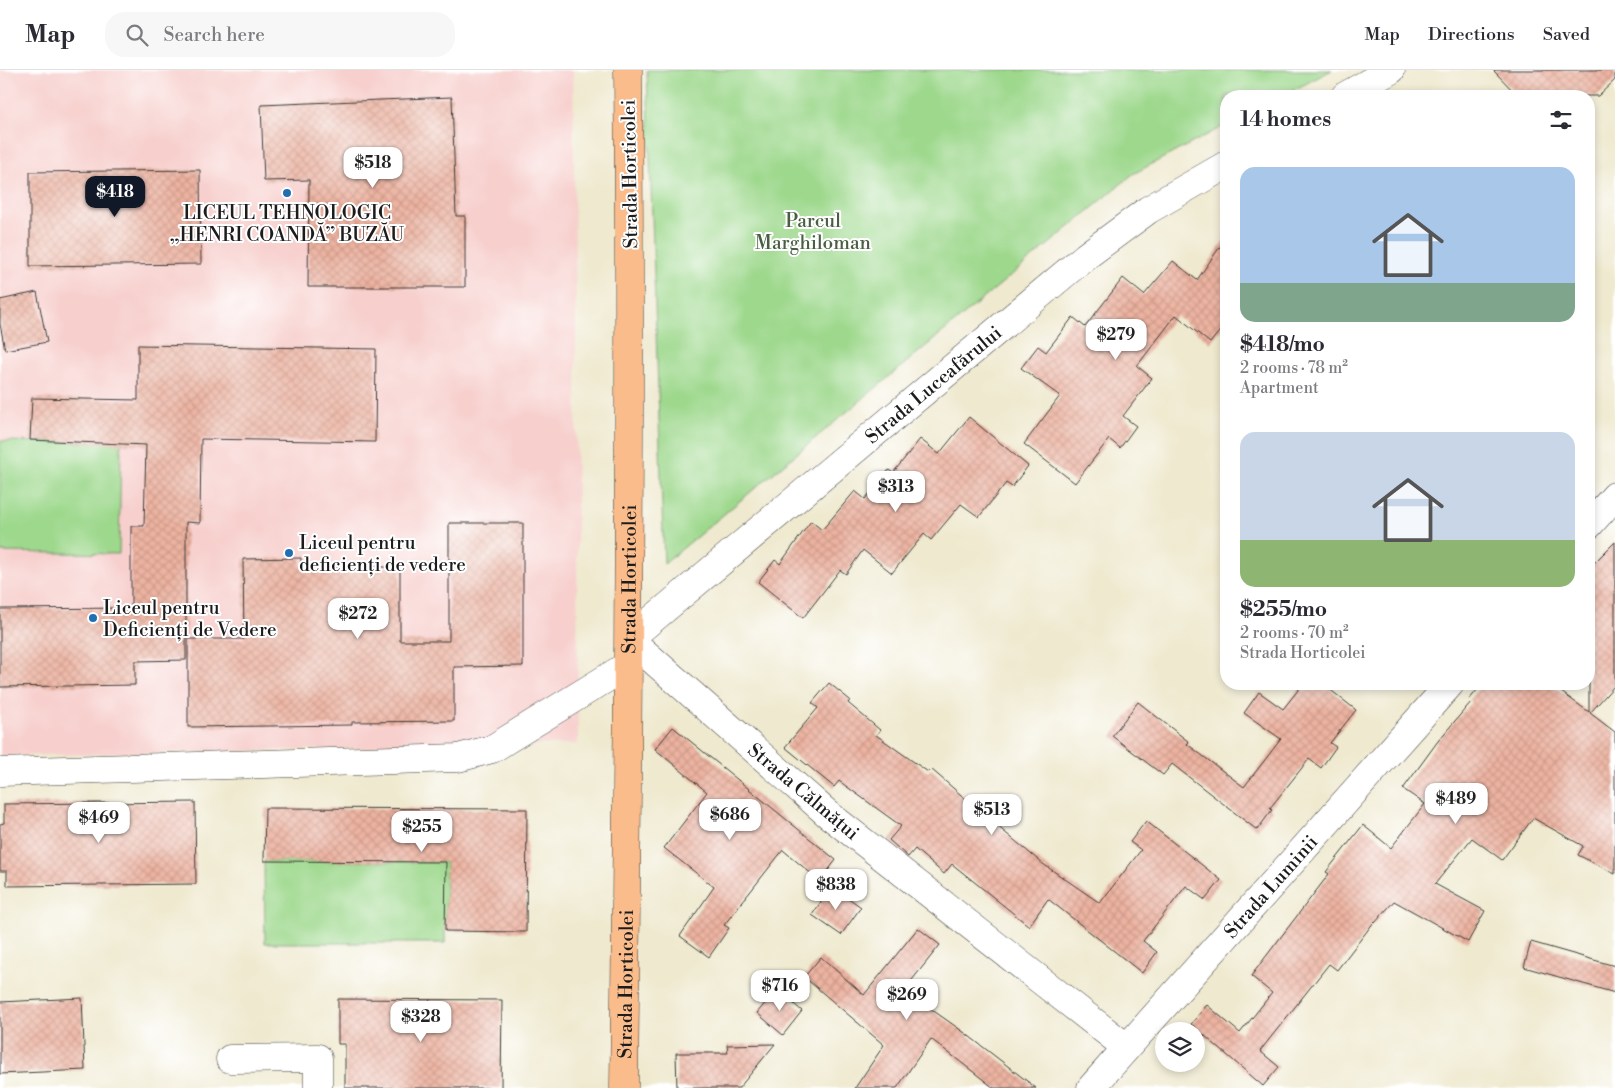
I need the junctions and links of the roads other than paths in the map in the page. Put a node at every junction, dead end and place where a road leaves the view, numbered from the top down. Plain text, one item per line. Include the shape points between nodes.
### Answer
1 (628, 70) edge
2 (1390, 70) edge
3 (1355, 90) edge
4 (1220, 168) edge
5 (1614, 499) edge
6 (1595, 519) edge
7 (628, 652) junction
8 (1445, 690) edge
9 (0, 772) edge
10 (1126, 1047) junction
11 (230, 1059) dead end
12 (318, 1088) edge
13 (624, 1088) edge
14 (1090, 1088) edge

1 - 7 main road, Strada Horticolei
2 - 3 street
4 - 7 street, Strada Luceafărului via 1148,210 1086,256
5 - 6 street
7 - 9 street, Strada Luceafărului via 492,749 458,758
7 - 10 street, Strada Călmățui via 829,815
7 - 13 main road, Strada Horticolei
8 - 10 street, Strada Luminii
10 - 14 street, Strada Luminii
11 - 12 street via 318,1058

